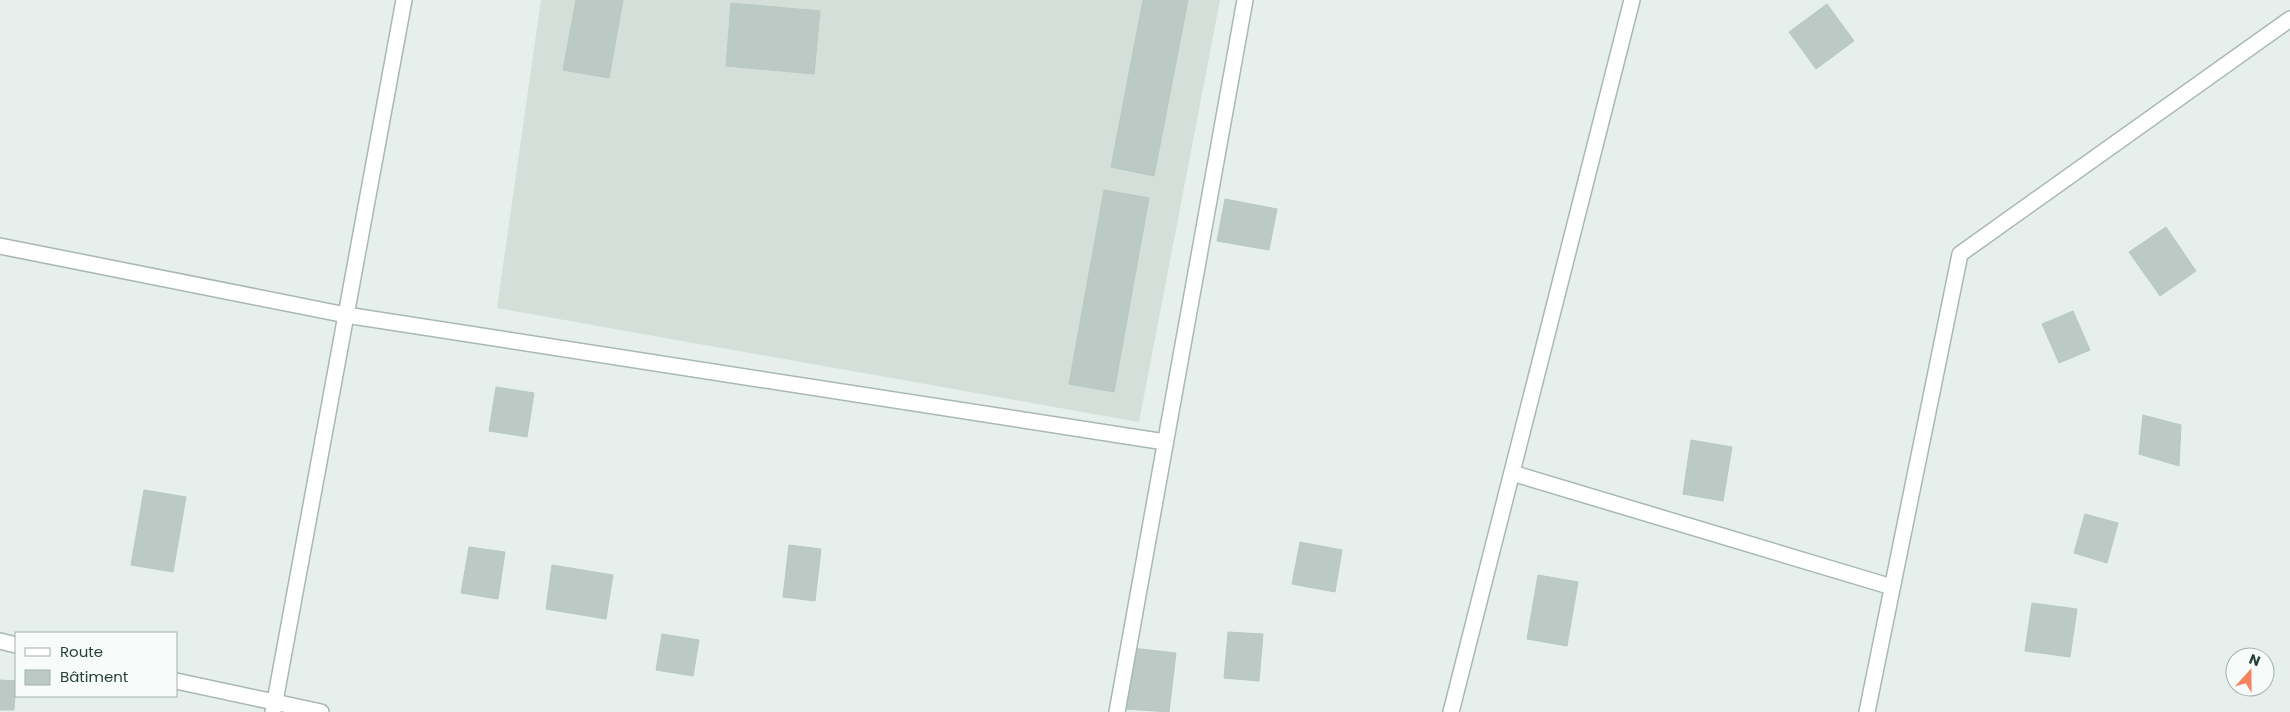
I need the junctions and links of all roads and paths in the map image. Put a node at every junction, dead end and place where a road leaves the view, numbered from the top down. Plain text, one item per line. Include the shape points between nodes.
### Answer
1 (404, 0) edge
2 (1245, 0) edge
3 (1632, 0) edge
4 (2290, 19) edge
5 (0, 246) edge
6 (346, 315) junction
7 (1166, 442) junction
8 (1512, 473) junction
9 (1892, 587) junction
10 (0, 641) edge
11 (15, 644) edge
12 (178, 682) edge
13 (274, 707) edge
14 (321, 712) edge
15 (1117, 712) edge
16 (1451, 712) edge
17 (1867, 712) edge

1 - 6 street
2 - 7 street
3 - 8 street
4 - 9 street via 1960,254
5 - 6 street
6 - 7 street
6 - 13 street
7 - 15 street
8 - 9 street
8 - 16 street
9 - 17 street
10 - 11 street
12 - 13 street
13 - 14 street

